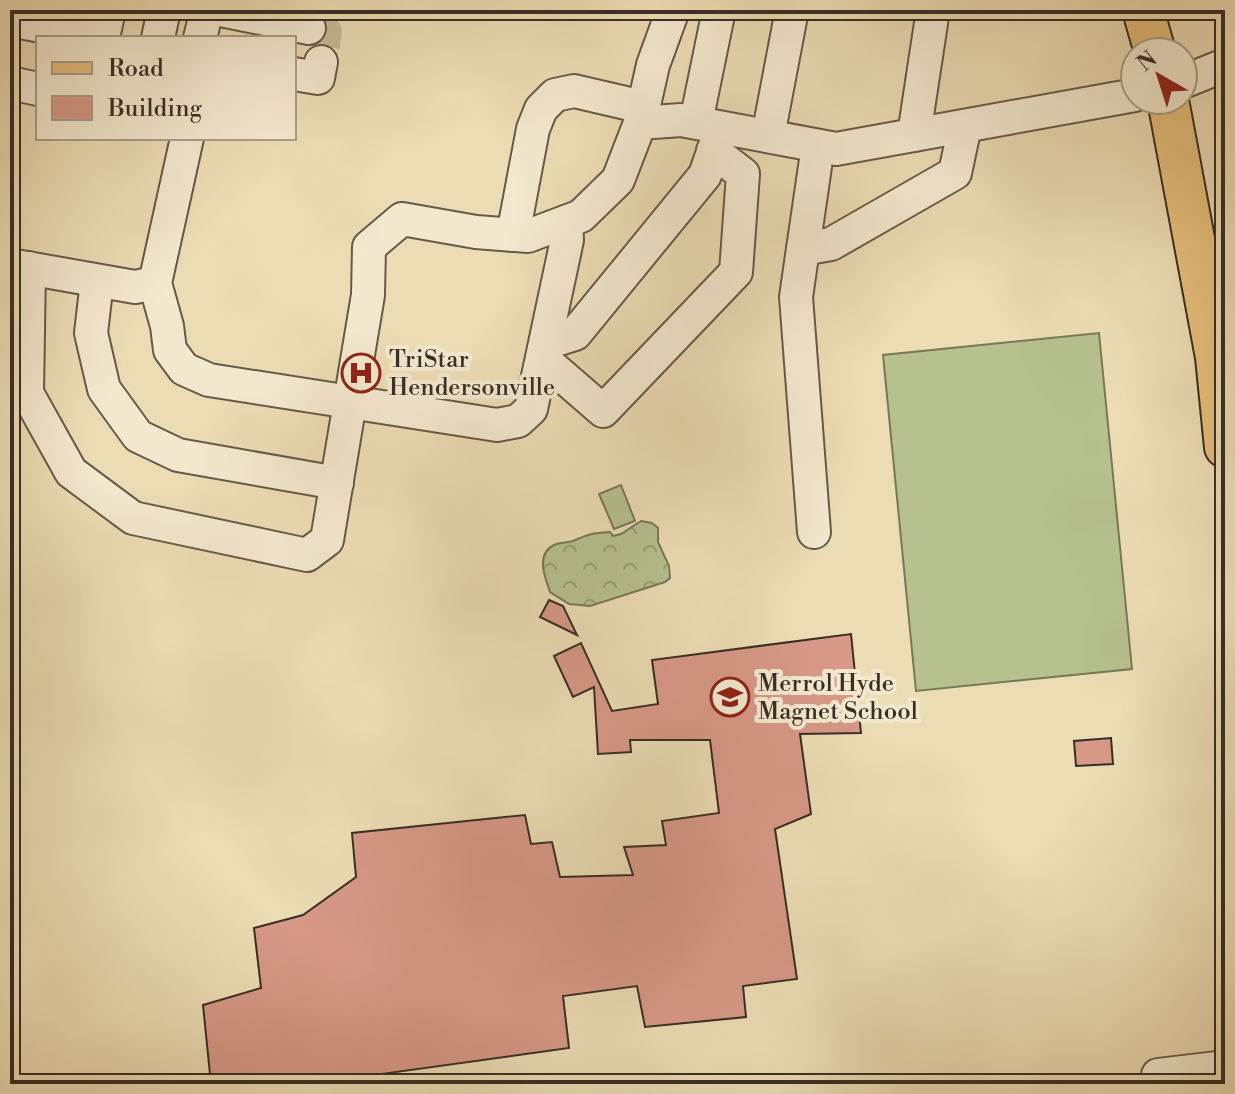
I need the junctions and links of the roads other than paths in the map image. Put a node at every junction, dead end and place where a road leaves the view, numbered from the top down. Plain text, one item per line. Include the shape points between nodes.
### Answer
1 (109, 10) edge
2 (164, 10) edge
3 (207, 10) edge
4 (221, 10) edge
5 (673, 10) edge
6 (719, 10) edge
7 (792, 10) edge
8 (933, 10) edge
9 (1143, 10) edge
10 (10, 20) edge
11 (309, 28) dead end
12 (93, 36) edge
13 (103, 36) edge
14 (158, 36) edge
15 (200, 36) edge
16 (1150, 36) edge
17 (1225, 65) edge
18 (1199, 76) edge
19 (10, 83) edge
20 (36, 89) edge
21 (1119, 98) edge
22 (641, 115) junction
23 (1171, 116) edge
24 (965, 126) junction
25 (710, 133) junction
26 (914, 135) junction
27 (768, 136) junction
28 (187, 140) edge
29 (818, 146) junction
30 (566, 222) junction
31 (513, 235) junction
32 (803, 249) junction
33 (20, 266) edge
34 (97, 281) junction
35 (155, 283) junction
36 (545, 351) junction
37 (1221, 357) edge
38 (350, 401) junction
39 (1225, 447) edge
40 (337, 483) junction
41 (814, 532) dead end
42 (1225, 1067) edge
43 (1159, 1084) edge

1 - 13 street
2 - 14 street
3 - 15 street
4 - 11 street
5 - 22 street
6 - 25 street
7 - 27 street
8 - 26 street
9 - 16 main road
10 - 12 street
17 - 18 street
19 - 20 street
21 - 24 street
22 - 25 street via 681,120
22 - 30 street via 618,180 581,216
22 - 31 street via 574,91 555,95 541,109 533,129
23 - 37 main road
24 - 26 street
24 - 32 street via 955,173 831,244
25 - 27 street
25 - 36 street via 705,175 575,334
25 - 36 street via 743,174 736,272 603,411
26 - 29 street via 836,149
27 - 29 street
28 - 35 street
29 - 32 street
30 - 31 street via 528,236
30 - 36 street
31 - 38 street via 402,219 369,247 368,295
32 - 41 street via 796,297
33 - 34 street
33 - 40 street via 27,393 71,472 133,518 307,555 327,540
34 - 35 street via 135,287
34 - 40 street via 91,333 104,389 138,436 178,455
35 - 38 street via 170,350 184,369 209,380
36 - 38 street via 531,409 518,421 497,425
37 - 39 main road
38 - 40 street
42 - 43 street via 1158,1075

